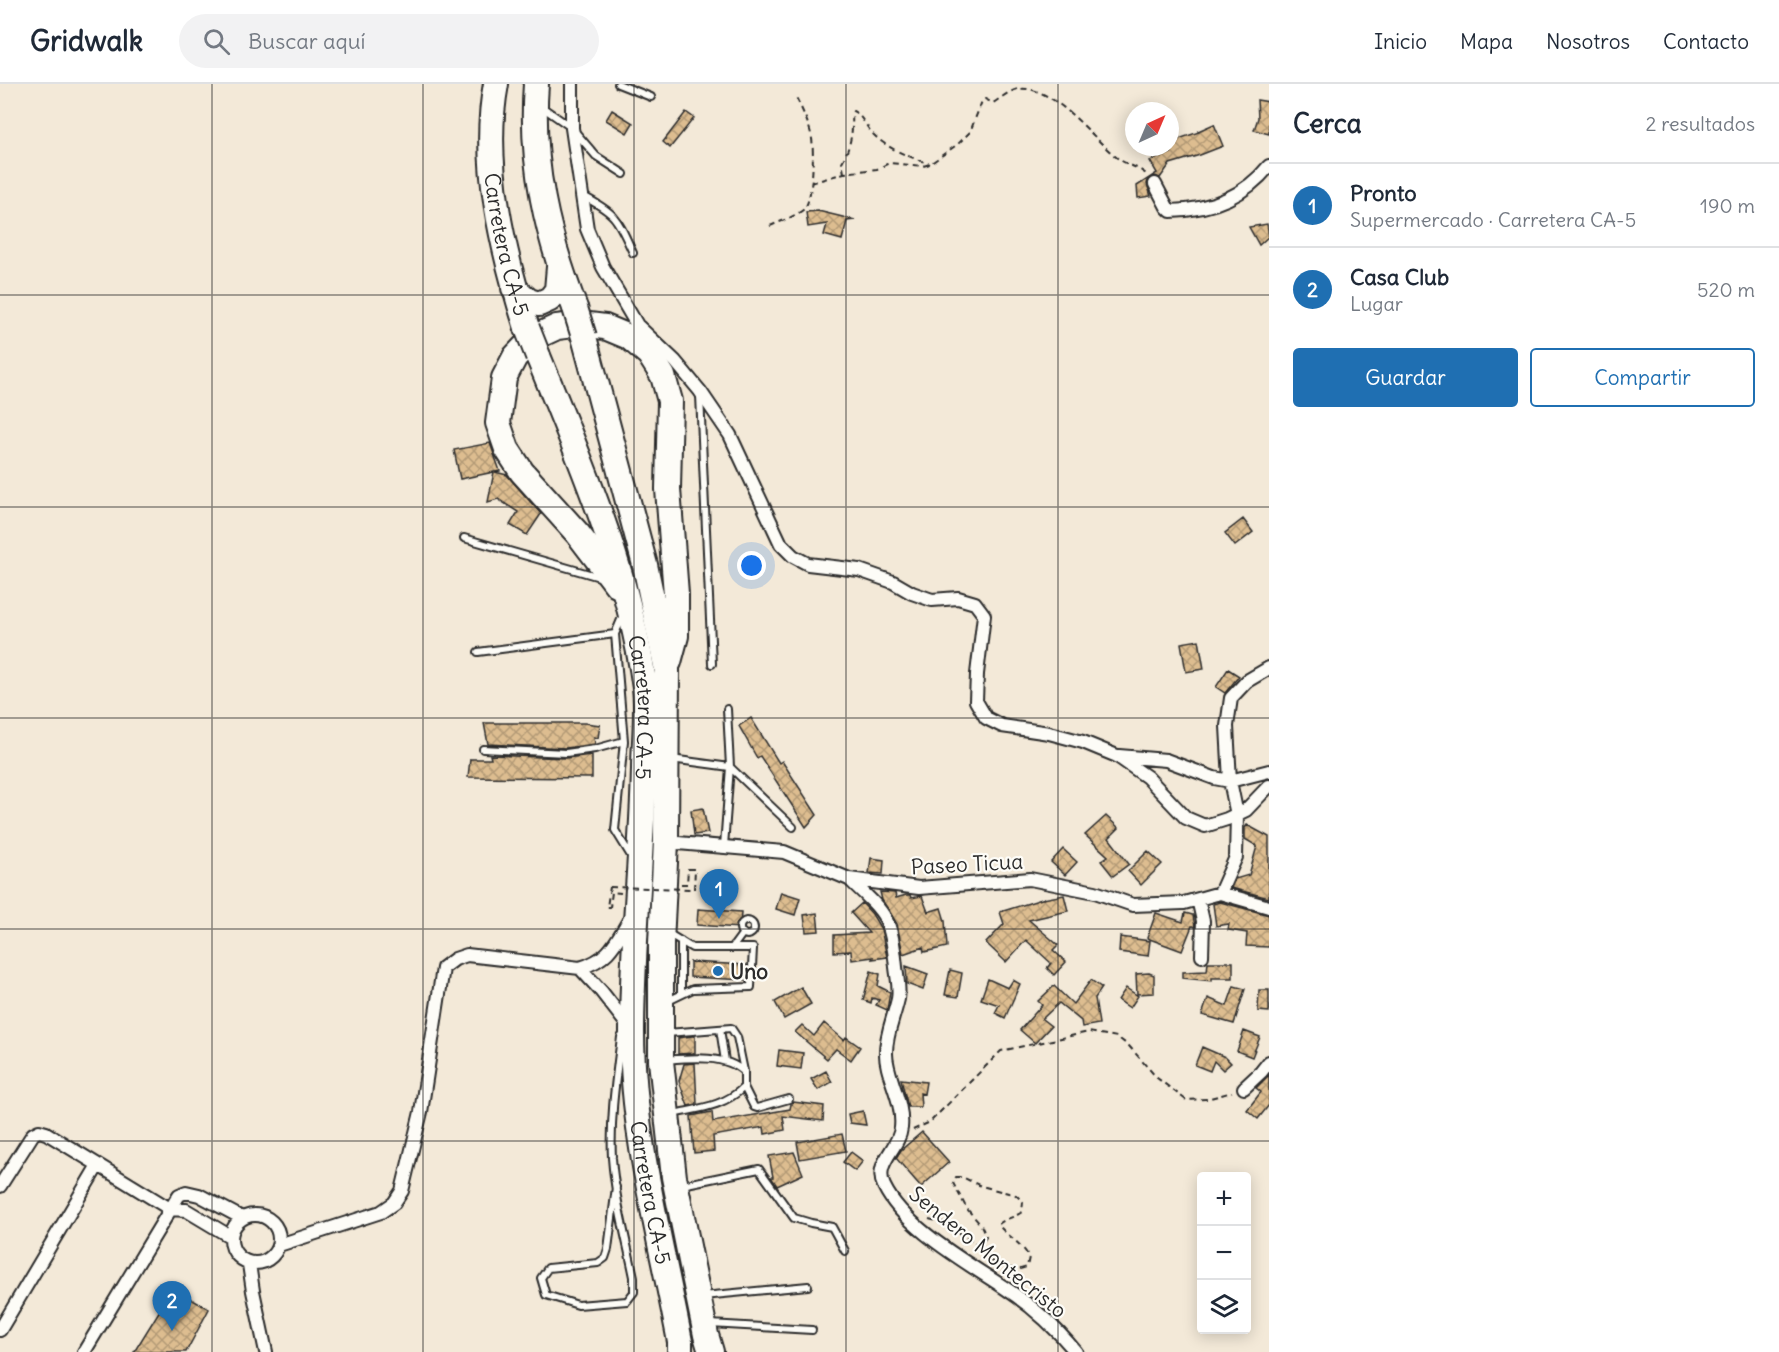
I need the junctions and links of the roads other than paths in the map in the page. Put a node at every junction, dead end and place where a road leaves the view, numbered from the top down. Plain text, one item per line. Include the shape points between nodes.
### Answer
1 (496, 84) edge
2 (572, 84) edge
3 (618, 84) edge
4 (535, 93) edge
5 (651, 97) dead end
6 (572, 128) junction
7 (1269, 166) edge
8 (624, 174) dead end
9 (1155, 184) road end
10 (582, 195) junction
11 (633, 253) dead end
12 (559, 267) junction
13 (514, 288) junction
14 (625, 323) junction
15 (700, 391) junction
16 (464, 538) dead end
17 (612, 579) junction
18 (629, 601) junction
19 (615, 634) junction
20 (478, 652) dead end
21 (712, 664) dead end
22 (1269, 668) edge
23 (668, 670) junction
24 (727, 710) dead end
25 (624, 741) junction
26 (483, 749) dead end
27 (1118, 756) junction
28 (666, 759) junction
29 (729, 767) junction
30 (1269, 771) edge
31 (1230, 781) junction
32 (1269, 786) edge
33 (1237, 815) junction
34 (793, 827) dead end
35 (666, 842) junction
36 (724, 847) junction
37 (640, 869) junction
38 (849, 879) junction
39 (1220, 893) junction
40 (1198, 899) junction
41 (1269, 907) edge
42 (637, 908) junction
43 (753, 932) junction
44 (743, 933) junction
45 (671, 935) junction
46 (732, 948) junction
47 (753, 948) junction
48 (1202, 956) dead end
49 (580, 968) junction
50 (681, 994) junction
51 (660, 1005) junction
52 (628, 1027) junction
53 (720, 1029) junction
54 (661, 1033) junction
55 (662, 1060) junction
56 (725, 1061) junction
57 (1269, 1062) edge
58 (744, 1072) junction
59 (744, 1087) junction
60 (1244, 1088) road end
61 (789, 1099) dead end
62 (667, 1115) junction
63 (98, 1165) junction
64 (0, 1186) edge
65 (676, 1186) junction
66 (616, 1187) junction
67 (170, 1209) junction
68 (242, 1218) junction
69 (231, 1237) junction
70 (279, 1245) junction
71 (845, 1251) dead end
72 (249, 1263) junction
73 (808, 1286) dead end
74 (699, 1296) junction
75 (0, 1330) edge
76 (812, 1330) dead end
77 (707, 1341) edge
78 (84, 1352) edge
79 (266, 1352) edge
80 (680, 1352) edge
81 (1076, 1352) edge

1 - 13 highway, Carretera CA-5 via 491,113 494,188
2 - 6 street
3 - 5 lane
4 - 6 lane
4 - 12 highway, Carretera CA-5 via 538,167 547,225
6 - 8 lane via 596,156
6 - 10 street
7 - 9 street via 1254,183 1225,201 1201,208 1171,211
10 - 11 lane via 618,220
10 - 14 street via 587,229
12 - 13 highway via 557,290 550,299 539,304 529,301
12 - 23 highway, Carretera CA-5, bridge via 584,337 645,565
13 - 18 highway, Carretera CA-5, bridge via 594,494
14 - 15 street via 675,361
14 - 17 highway via 557,327 533,338 515,357 504,378 498,423 507,449 522,472
14 - 23 highway via 629,337 649,354 663,376 670,401 668,489 676,636
15 - 21 lane
15 - 27 street via 730,435 781,544 793,556 808,564 859,570 932,600 958,598 975,603 984,615 976,701 986,718 1002,726 1083,742
16 - 17 lane
17 - 18 highway
18 - 19 lane
18 - 37 highway, Carretera CA-5 via 645,691
19 - 20 lane
19 - 25 lane
22 - 31 street via 1246,681 1231,698 1227,726
23 - 28 highway, Carretera CA-5
24 - 29 lane
25 - 26 lane via 566,753
25 - 37 lane via 615,830
27 - 31 street via 1166,760
27 - 33 street via 1147,777 1186,818 1205,826
28 - 29 lane
28 - 35 highway, Carretera CA-5
29 - 34 lane
29 - 36 lane
30 - 31 street
31 - 33 street
32 - 33 street
33 - 39 street via 1236,857
35 - 36 street, Paseo Ticua
35 - 45 highway, Carretera CA-5
36 - 38 street, Paseo Ticua via 784,852
37 - 42 highway, Carretera CA-5
38 - 40 street, Paseo Ticua via 919,888 1030,879 1095,892 1133,905
38 - 81 street, Sendero Montecristo via 881,909 890,924 899,996 885,1054 901,1114 900,1136 881,1170 882,1183 890,1198 915,1223 1033,1309
39 - 40 street, Paseo Ticua
39 - 41 street
40 - 48 street via 1203,921
42 - 49 street via 606,956
42 - 52 highway, Carretera CA-5
43 - 44 lane
43 - 44 lane via 754,925 749,920 740,926
43 - 47 lane
44 - 46 lane
45 - 46 lane via 692,948
45 - 50 lane
45 - 51 highway, Carretera CA-5
46 - 47 lane
47 - 50 lane via 751,987 693,989
49 - 52 street
49 - 70 street via 467,955 443,968 421,1112 402,1191 381,1212
50 - 51 lane
51 - 54 highway, Carretera CA-5
52 - 66 lane via 612,1107
52 - 80 highway, Carretera CA-5 via 639,1133
53 - 54 lane
53 - 56 lane
53 - 58 lane via 734,1030
54 - 55 highway, Carretera CA-5
55 - 56 lane
55 - 62 highway, Carretera CA-5
56 - 58 lane
57 - 60 street
58 - 59 lane
59 - 61 lane via 757,1108
59 - 62 lane via 736,1095 706,1108
62 - 65 highway, Carretera CA-5
63 - 64 street via 39,1131 33,1134
63 - 67 street
63 - 75 street
65 - 71 lane via 759,1169 794,1218 832,1227
65 - 74 highway, Carretera CA-5
66 - 66 lane via 605,1258 598,1263 548,1268 541,1278 546,1295 578,1305 627,1301 634,1292
67 - 68 street via 179,1195 186,1192
67 - 69 street via 186,1210
67 - 78 street
68 - 69 street
68 - 70 street via 261,1215 269,1219 276,1226
69 - 72 street via 234,1252
70 - 72 street via 268,1260
72 - 79 street
73 - 74 lane
74 - 77 highway, Carretera CA-5
76 - 77 lane via 726,1324

